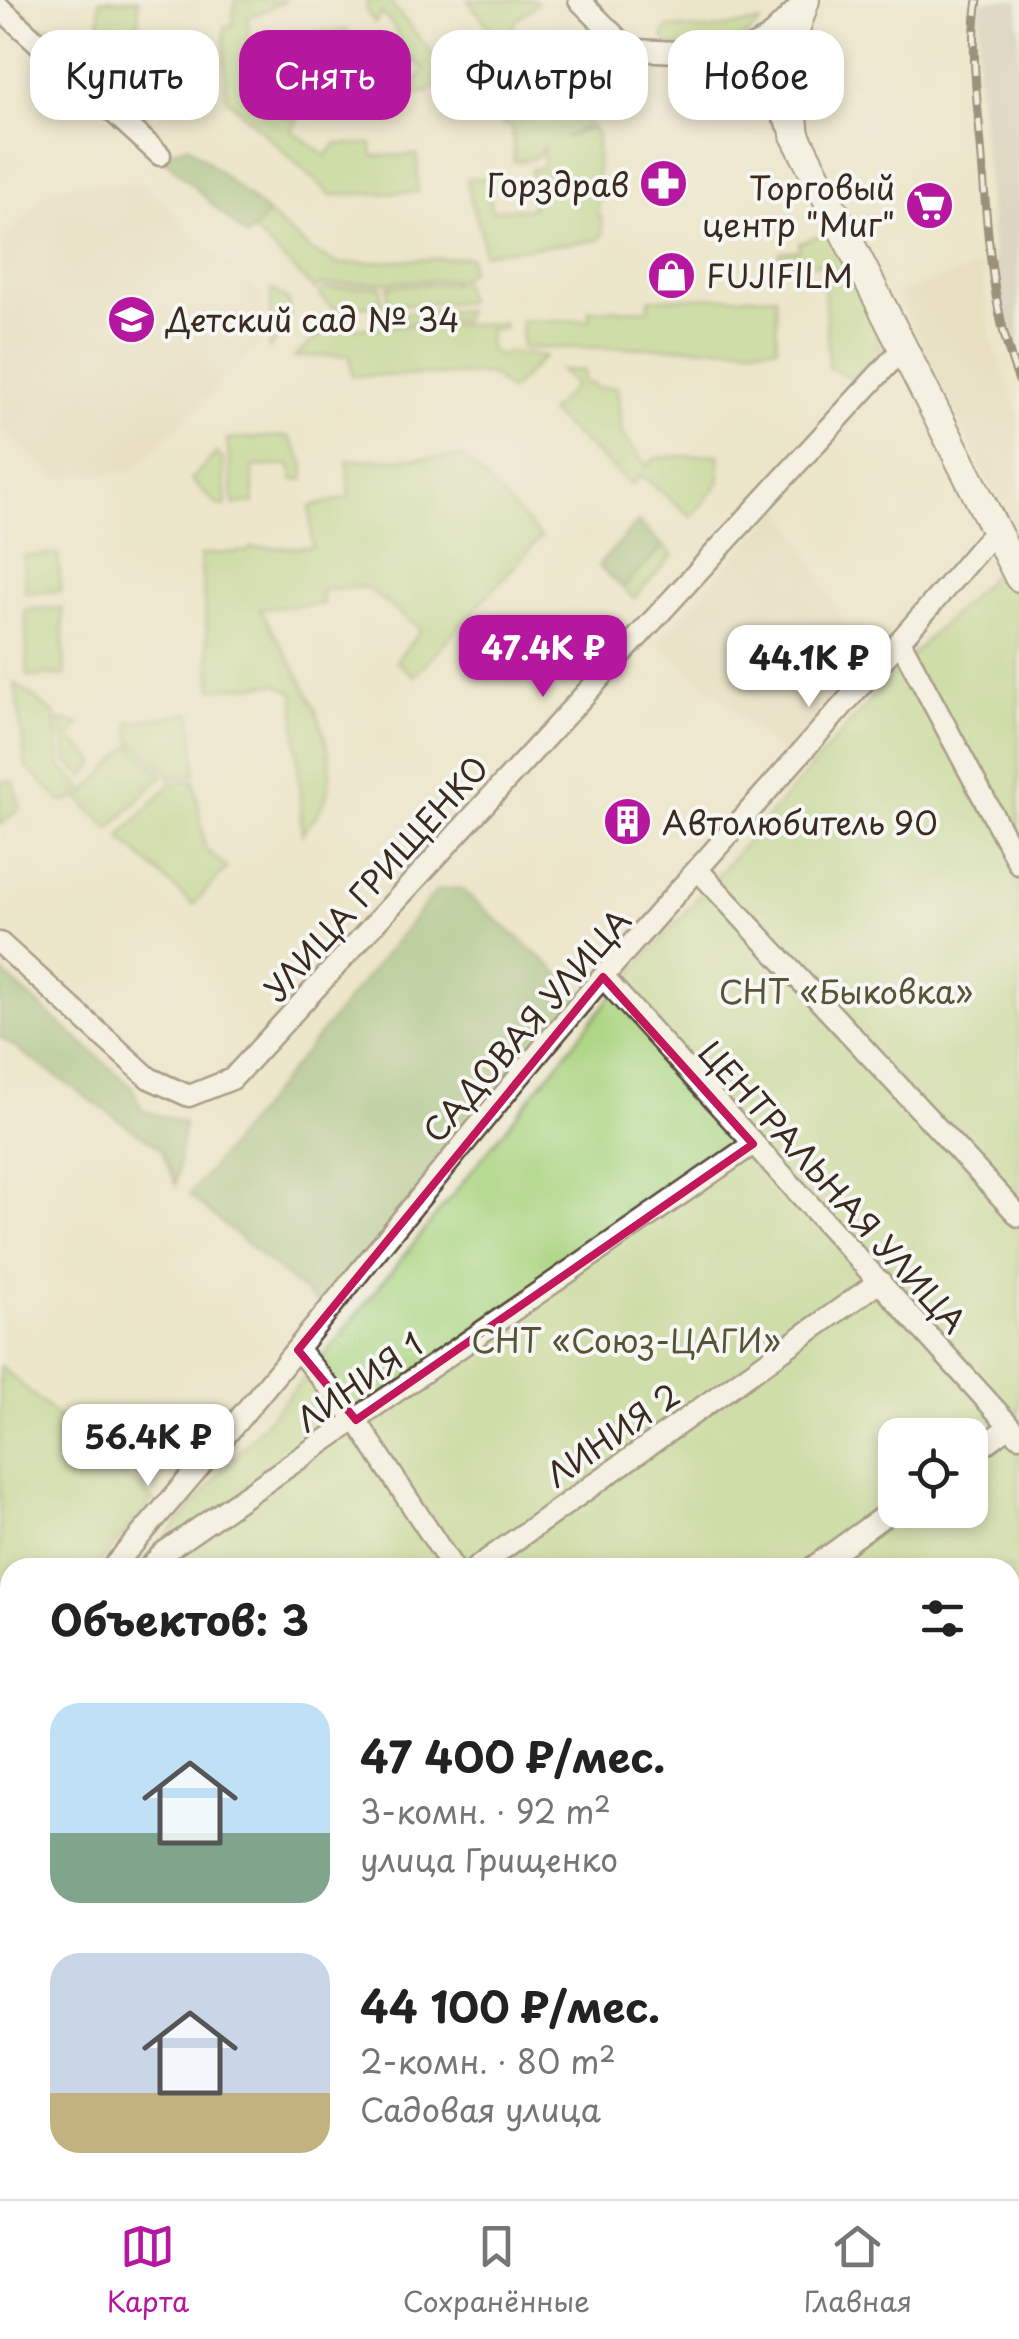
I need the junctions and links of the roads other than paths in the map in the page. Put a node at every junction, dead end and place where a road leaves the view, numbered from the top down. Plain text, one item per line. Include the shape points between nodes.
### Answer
1 (579, 0) edge
2 (805, 0) edge
3 (0, 8) edge
4 (776, 30) edge
5 (795, 30) edge
6 (668, 52) edge
7 (786, 120) edge
8 (794, 120) edge
9 (796, 136) junction
10 (160, 155) dead end
11 (904, 348) junction
12 (996, 529) junction
13 (1019, 577) edge
14 (901, 643) junction
15 (1019, 864) edge
16 (698, 871) junction
17 (0, 943) edge
18 (604, 977) junction
19 (753, 1144) junction
20 (1019, 1216) edge
21 (880, 1281) junction
22 (298, 1350) junction
23 (356, 1420) junction
24 (1014, 1431) edge
25 (988, 1445) edge
26 (878, 1520) edge
27 (121, 1558) edge
28 (158, 1558) edge
29 (446, 1558) edge
30 (490, 1558) edge
31 (826, 1558) edge

1 - 6 street via 621,42
2 - 4 street
2 - 5 main road
3 - 10 street
7 - 9 street
8 - 9 main road
9 - 11 main road
11 - 12 main road
11 - 17 street, УЛИЦА ГРИЩЕНКО via 232,1079 190,1096 149,1078
12 - 13 main road
12 - 14 street, САДОВАЯ УЛИЦА
14 - 15 street
14 - 16 street, САДОВАЯ УЛИЦА
16 - 18 street, САДОВАЯ УЛИЦА
16 - 20 street
18 - 19 street, ЦЕНТРАЛЬНАЯ УЛИЦА
18 - 22 street, САДОВАЯ УЛИЦА
19 - 21 street, ЦЕНТРАЛЬНАЯ УЛИЦА
19 - 23 street, ЛИНИЯ 1
21 - 24 street, ЦЕНТРАЛЬНАЯ УЛИЦА
21 - 30 street, ЛИНИЯ 2
22 - 23 street
22 - 27 street, САДОВАЯ УЛИЦА
23 - 28 street, ЛИНИЯ 1
23 - 29 street
24 - 25 street
26 - 31 street

